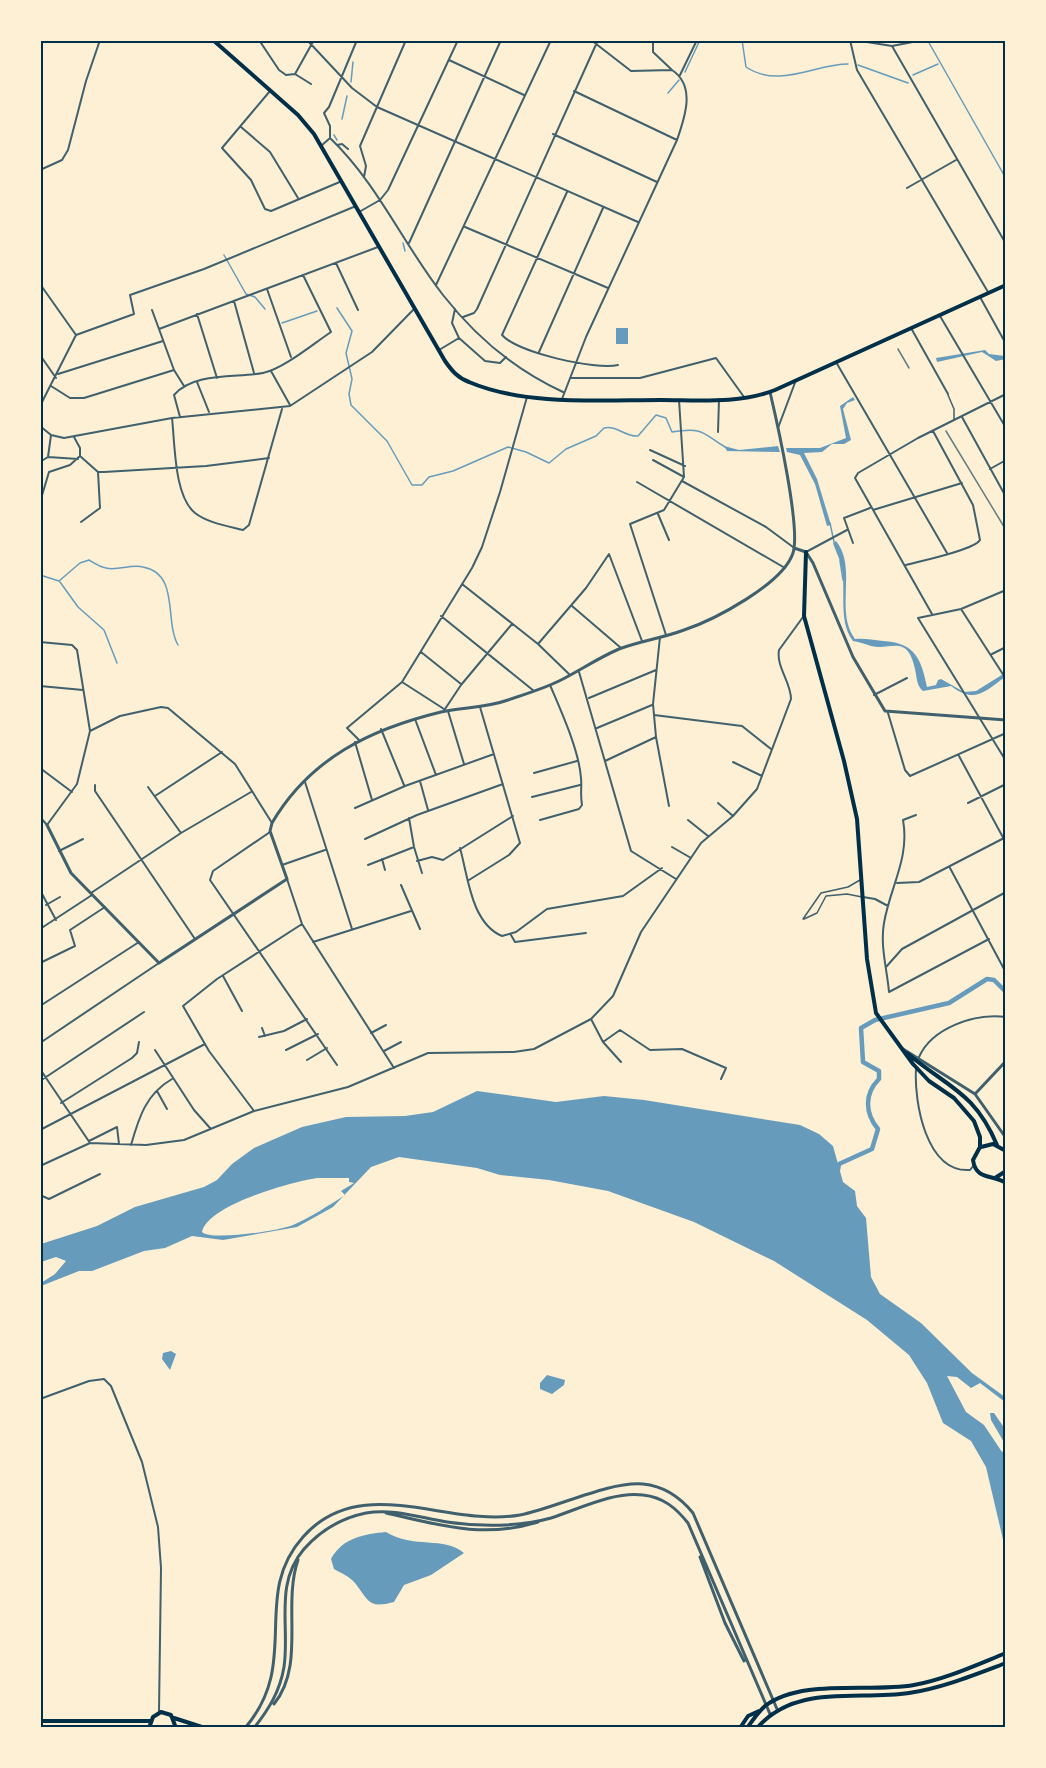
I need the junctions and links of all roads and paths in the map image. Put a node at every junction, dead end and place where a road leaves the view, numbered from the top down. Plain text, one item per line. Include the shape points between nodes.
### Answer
1 (100, 40) edge
2 (213, 40) edge
3 (259, 40) edge
4 (307, 40) edge
5 (314, 40) edge
6 (357, 40) edge
7 (406, 40) edge
8 (458, 40) edge
9 (501, 40) edge
10 (551, 40) edge
11 (591, 40) edge
12 (653, 40) edge
13 (697, 40) edge
14 (849, 40) edge
15 (854, 40) edge
16 (923, 40) edge
17 (860, 41) edge
18 (918, 41) edge
19 (596, 42) edge
20 (312, 46) junction
21 (892, 46) junction
22 (449, 60) junction
23 (672, 70) junction
24 (295, 74) junction
25 (680, 75) junction
26 (486, 76) junction
27 (342, 77) junction
28 (311, 84) dead end
29 (270, 91) junction
30 (574, 91) junction
31 (524, 95) junction
32 (377, 107) junction
33 (418, 124) junction
34 (241, 127) junction
35 (554, 134) junction
36 (330, 138) junction
37 (677, 140) junction
38 (455, 141) junction
39 (321, 146) junction
40 (337, 146) junction
41 (348, 149) dead end
42 (495, 160) junction
43 (957, 160) junction
44 (40, 170) edge
45 (364, 177) junction
46 (534, 177) junction
47 (922, 180) junction
48 (342, 181) junction
49 (657, 182) junction
50 (907, 188) dead end
51 (567, 192) junction
52 (298, 199) junction
53 (381, 200) junction
54 (356, 206) junction
55 (603, 208) junction
56 (359, 212) junction
57 (638, 222) junction
58 (465, 227) junction
59 (409, 243) junction
60 (505, 244) junction
61 (1005, 244) edge
62 (380, 247) junction
63 (537, 259) junction
64 (336, 263) junction
65 (574, 273) junction
66 (303, 275) junction
67 (40, 284) edge
68 (436, 285) junction
69 (1005, 285) edge
70 (608, 288) junction
71 (267, 289) junction
72 (988, 293) junction
73 (980, 297) junction
74 (234, 301) junction
75 (415, 308) junction
76 (455, 309) junction
77 (152, 310) dead end
78 (358, 310) dead end
79 (197, 314) junction
80 (940, 315) junction
81 (463, 317) junction
82 (911, 328) junction
83 (159, 329) junction
84 (76, 335) junction
85 (459, 338) junction
86 (163, 341) junction
87 (1005, 345) edge
88 (439, 350) junction
89 (539, 352) junction
90 (40, 355) edge
91 (506, 357) junction
92 (291, 358) junction
93 (836, 362) junction
94 (576, 363) junction
95 (618, 365) dead end
96 (174, 370) junction
97 (271, 371) junction
98 (58, 374) junction
99 (254, 374) junction
100 (56, 378) junction
101 (217, 378) junction
102 (569, 378) junction
103 (796, 380) junction
104 (197, 382) junction
105 (51, 386) junction
106 (184, 386) junction
107 (563, 392) junction
108 (770, 392) junction
109 (948, 394) joint
110 (1005, 394) edge
111 (527, 396) junction
112 (744, 397) junction
113 (719, 399) junction
114 (562, 400) junction
115 (679, 400) junction
116 (991, 402) junction
117 (40, 406) edge
118 (290, 406) junction
119 (282, 408) junction
120 (210, 414) junction
121 (180, 417) junction
122 (962, 417) junction
123 (172, 418) junction
124 (954, 420) junction
125 (40, 426) edge
126 (778, 428) junction
127 (1005, 428) edge
128 (933, 430) junction
129 (718, 432) dead end
130 (51, 435) junction
131 (73, 437) junction
132 (650, 450) dead end
133 (891, 454) junction
134 (48, 457) junction
135 (79, 457) junction
136 (269, 458) junction
137 (653, 460) dead end
138 (1005, 460) edge
139 (40, 462) edge
140 (685, 466) junction
141 (178, 468) junction
142 (990, 469) junction
143 (98, 471) junction
144 (684, 476) junction
145 (682, 481) junction
146 (637, 482) dead end
147 (962, 483) junction
148 (914, 497) junction
149 (1005, 497) edge
150 (40, 502) edge
151 (671, 503) junction
152 (872, 508) junction
153 (658, 514) junction
154 (81, 522) dead end
155 (847, 530) junction
156 (669, 540) dead end
157 (853, 543) dead end
158 (794, 548) junction
159 (806, 552) junction
160 (947, 553) junction
161 (906, 565) junction
162 (785, 568) junction
163 (462, 584) junction
164 (1005, 590) edge
165 (572, 606) junction
166 (961, 609) junction
167 (932, 614) junction
168 (441, 616) junction
169 (804, 616) junction
170 (512, 624) junction
171 (666, 635) junction
172 (660, 637) junction
173 (642, 641) junction
174 (40, 642) edge
175 (538, 644) junction
176 (1005, 647) edge
177 (621, 648) junction
178 (421, 652) junction
179 (486, 654) junction
180 (992, 654) junction
181 (578, 670) junction
182 (656, 670) junction
183 (570, 675) junction
184 (907, 678) dead end
185 (1005, 678) edge
186 (402, 682) junction
187 (461, 685) junction
188 (550, 685) junction
189 (40, 686) edge
190 (83, 690) junction
191 (534, 691) junction
192 (874, 695) junction
193 (588, 699) junction
194 (653, 704) junction
195 (480, 707) junction
196 (445, 711) junction
197 (888, 713) junction
198 (654, 715) junction
199 (415, 719) junction
200 (981, 719) junction
201 (1005, 720) edge
202 (597, 728) junction
203 (381, 729) junction
204 (90, 731) junction
205 (1005, 733) edge
206 (656, 737) junction
207 (993, 739) junction
208 (359, 740) junction
209 (355, 742) junction
210 (772, 750) junction
211 (222, 752) junction
212 (494, 754) junction
213 (959, 756) junction
214 (605, 760) junction
215 (577, 761) junction
216 (1005, 761) edge
217 (733, 762) dead end
218 (464, 764) junction
219 (40, 768) edge
220 (534, 772) dead end
221 (436, 775) junction
222 (762, 776) junction
223 (420, 781) junction
224 (305, 782) junction
225 (503, 784) junction
226 (1005, 784) edge
227 (94, 785) dead end
228 (405, 786) junction
229 (580, 786) junction
230 (148, 787) dead end
231 (72, 792) junction
232 (250, 792) junction
233 (155, 796) junction
234 (981, 796) junction
235 (531, 797) dead end
236 (373, 801) junction
237 (718, 803) dead end
238 (968, 803) dead end
239 (669, 806) dead end
240 (356, 808) dead end
241 (428, 810) junction
242 (916, 815) dead end
243 (513, 816) junction
244 (733, 816) junction
245 (40, 817) edge
246 (410, 818) junction
247 (540, 820) dead end
248 (688, 820) dead end
249 (272, 823) junction
250 (47, 825) junction
251 (270, 831) junction
252 (181, 833) junction
253 (708, 836) junction
254 (1004, 838) edge
255 (83, 839) dead end
256 (365, 839) dead end
257 (1005, 843) edge
258 (414, 847) junction
259 (460, 848) junction
260 (672, 848) dead end
261 (326, 849) junction
262 (59, 851) junction
263 (691, 858) junction
264 (139, 860) junction
265 (382, 860) junction
266 (417, 861) junction
267 (282, 865) junction
268 (368, 865) dead end
269 (662, 868) junction
270 (950, 868) junction
271 (385, 870) dead end
272 (422, 873) dead end
273 (287, 879) junction
274 (676, 879) junction
275 (861, 879) junction
276 (469, 880) junction
277 (897, 883) junction
278 (400, 885) dead end
279 (1005, 892) edge
280 (91, 894) junction
281 (41, 895) edge
282 (60, 897) dead end
283 (863, 897) junction
284 (46, 905) junction
285 (888, 906) junction
286 (105, 907) junction
287 (973, 909) junction
288 (411, 911) junction
289 (235, 914) junction
290 (56, 920) junction
291 (302, 924) junction
292 (40, 929) edge
293 (352, 929) junction
294 (420, 929) dead end
295 (586, 933) dead end
296 (511, 935) junction
297 (195, 939) junction
298 (989, 939) junction
299 (139, 942) junction
300 (313, 942) junction
301 (261, 951) junction
302 (40, 963) edge
303 (159, 963) junction
304 (886, 967) junction
305 (1004, 969) edge
306 (223, 976) junction
307 (40, 1006) edge
308 (242, 1011) dead end
309 (144, 1012) dead end
310 (1005, 1017) edge
311 (307, 1019) junction
312 (591, 1019) junction
313 (386, 1025) dead end
314 (262, 1028) dead end
315 (371, 1033) junction
316 (318, 1034) junction
317 (266, 1036) junction
318 (259, 1037) dead end
319 (139, 1042) dead end
320 (402, 1042) dead end
321 (603, 1042) junction
322 (40, 1043) edge
323 (205, 1044) junction
324 (900, 1047) junction
325 (327, 1048) junction
326 (155, 1050) dead end
327 (286, 1050) dead end
328 (384, 1052) junction
329 (307, 1060) dead end
330 (1005, 1060) edge
331 (621, 1062) dead end
332 (337, 1065) dead end
333 (163, 1066) junction
334 (394, 1068) junction
335 (40, 1070) edge
336 (46, 1077) junction
337 (172, 1079) junction
338 (721, 1080) dead end
339 (40, 1081) edge
340 (157, 1091) junction
341 (975, 1094) junction
342 (61, 1102) junction
343 (166, 1109) dead end
344 (254, 1111) junction
345 (70, 1114) junction
346 (211, 1129) junction
347 (40, 1130) edge
348 (1005, 1138) edge
349 (90, 1142) junction
350 (119, 1144) junction
351 (131, 1144) junction
352 (997, 1145) junction
353 (980, 1147) junction
354 (1005, 1151) edge
355 (974, 1165) junction
356 (40, 1166) edge
357 (1005, 1171) edge
358 (100, 1174) dead end
359 (994, 1178) junction
360 (1005, 1183) edge
361 (40, 1195) edge
362 (40, 1398) edge
363 (378, 1512) junction
364 (548, 1518) junction
365 (1005, 1653) edge
366 (1005, 1663) edge
367 (913, 1685) junction
368 (915, 1692) junction
369 (774, 1701) junction
370 (766, 1706) junction
371 (161, 1707) junction
372 (777, 1709) junction
373 (759, 1711) junction
374 (158, 1713) junction
375 (165, 1713) junction
376 (771, 1714) junction
377 (174, 1718) junction
378 (150, 1720) junction
379 (40, 1721) edge
380 (149, 1728) edge
381 (176, 1728) edge
382 (205, 1728) edge
383 (245, 1728) edge
384 (254, 1728) edge
385 (740, 1728) edge
386 (747, 1728) edge
387 (758, 1728) edge

1 - 44 street via 68,150 62,160
2 - 29 main road
3 - 24 street via 279,70 286,75
4 - 20 street
5 - 20 street
6 - 27 street
7 - 32 street
8 - 22 street
9 - 26 street
10 - 31 street
11 - 19 street
12 - 23 street via 653,52
13 - 25 street
14 - 47 street via 857,70
15 - 17 street
16 - 18 street
17 - 21 street
18 - 21 street
19 - 23 street via 635,72
19 - 30 street
20 - 24 street
20 - 27 street
21 - 43 street
22 - 26 street
22 - 33 street
23 - 25 street
24 - 28 street
25 - 37 street via 687,95
26 - 31 street
26 - 38 street
27 - 32 street
27 - 36 street via 324,114 330,124
29 - 34 street
29 - 39 main road via 307,125
30 - 35 street
30 - 37 street
31 - 42 street
32 - 33 street
32 - 45 street via 360,146 366,166
33 - 38 street
33 - 53 street
34 - 52 street via 270,152
34 - 52 street via 223,151 251,180 268,211
35 - 46 street
35 - 49 street
36 - 39 street
36 - 40 street
37 - 49 street
38 - 42 street
38 - 59 street
39 - 48 main road
40 - 41 street via 342,144
40 - 45 street
42 - 46 street
42 - 58 street
43 - 47 street
43 - 61 street
45 - 53 street
46 - 51 street
46 - 60 street
47 - 50 street
47 - 72 street
48 - 52 street
48 - 54 main road
49 - 57 street
51 - 55 street
51 - 63 street
53 - 56 street
53 - 59 street
54 - 56 main road
54 - 84 street via 130,295 134,314
55 - 57 street
55 - 65 street
56 - 62 main road
57 - 70 street
58 - 60 street
58 - 68 street
59 - 68 street
60 - 63 street
60 - 81 street via 474,313
62 - 64 street
62 - 75 main road
63 - 65 street
63 - 89 street via 502,335 516,345
64 - 66 street
64 - 78 street
65 - 70 street
65 - 89 street
66 - 71 street
66 - 92 street via 332,332
67 - 84 street
68 - 76 street
69 - 72 main road
70 - 94 street
71 - 74 street
71 - 92 street
72 - 73 main road
73 - 80 main road
73 - 87 street
74 - 79 street
74 - 99 street
75 - 88 main road
75 - 118 street via 372,352
76 - 81 street
76 - 85 street via 452,323
77 - 83 street
79 - 83 street
79 - 101 street
80 - 82 main road
80 - 116 street
81 - 91 street
82 - 93 main road
82 - 109 street
83 - 86 street
84 - 98 street
85 - 88 street
85 - 91 street via 485,361 500,363
86 - 96 street
86 - 98 street
88 - 111 main road via 461,379
89 - 94 street
90 - 100 street
91 - 107 street
92 - 97 street
93 - 103 main road
93 - 133 street
94 - 95 street
94 - 102 street
96 - 105 street via 84,398 70,398
96 - 106 street
97 - 99 street
97 - 118 street
98 - 100 street
99 - 101 street
100 - 105 street
101 - 104 street
102 - 107 street
102 - 112 street via 640,378 716,358
103 - 108 main road
103 - 126 street
104 - 106 street
104 - 120 street
105 - 117 street
106 - 121 street via 174,395
107 - 114 street
108 - 112 main road
108 - 126 street
109 - 124 street
110 - 116 street
111 - 114 main road
111 - 163 street via 482,547
112 - 113 main road
113 - 115 main road
113 - 129 street
114 - 115 main road
115 - 140 street
116 - 122 street
116 - 127 street
118 - 119 street
119 - 120 street
119 - 136 street
120 - 121 street
121 - 123 street
122 - 124 street
122 - 142 street
123 - 131 street
123 - 141 street
124 - 128 street
125 - 130 street
126 - 158 street
128 - 133 street
128 - 147 street
130 - 131 street
130 - 134 street
131 - 135 street via 80,448
132 - 140 street
133 - 148 street
133 - 152 street via 858,473 855,480
134 - 135 street
134 - 139 street
135 - 143 street
135 - 150 street via 70,465 49,472
136 - 141 street
136 - 141 street via 249,525 243,530 194,512 183,496
137 - 144 street
138 - 142 street
140 - 144 street
141 - 143 street
142 - 149 street
143 - 154 street via 100,506
144 - 145 street
145 - 151 street
145 - 158 street via 766,527
146 - 151 street
147 - 148 street
147 - 160 street via 973,505 981,540 970,548
148 - 152 street
148 - 160 street
151 - 153 street
151 - 162 street
152 - 155 street via 847,516
152 - 161 street
153 - 156 street
153 - 171 street via 629,522
155 - 157 street
155 - 159 street
158 - 159 street
158 - 162 street
159 - 169 main road
159 - 192 street via 819,574 844,639
160 - 161 street
161 - 167 street
162 - 171 street via 725,611
163 - 168 street
163 - 170 street
164 - 166 street
165 - 173 street via 609,554
165 - 175 street
165 - 177 street
166 - 167 street
166 - 180 street
167 - 200 street via 918,618
168 - 178 street
168 - 179 street
169 - 210 street via 778,650 791,699
169 - 275 main road via 844,761 858,827
170 - 175 street
170 - 179 street
171 - 172 street
172 - 173 street
172 - 182 street
173 - 177 street
174 - 190 street via 75,647
175 - 183 street
176 - 180 street
177 - 181 street
178 - 186 street
178 - 187 street
179 - 187 street
179 - 191 street
180 - 185 street
181 - 183 street
181 - 193 street
182 - 193 street
182 - 194 street
183 - 188 street
184 - 192 street
186 - 196 street
186 - 208 street via 347,728
187 - 196 street
188 - 191 street
188 - 215 street
189 - 190 street
190 - 204 street
191 - 195 street
192 - 197 street
193 - 202 street
194 - 198 street
194 - 202 street
195 - 196 street
195 - 212 street
196 - 199 street
196 - 218 street
197 - 200 street
197 - 213 street via 907,774 914,776
198 - 206 street
198 - 210 street via 742,726
199 - 203 street
199 - 221 street
200 - 201 street
200 - 207 street
202 - 214 street
203 - 208 street
203 - 228 street
204 - 211 street via 120,716 163,707
204 - 231 street via 81,773
205 - 207 street
206 - 214 street
206 - 239 street
207 - 213 street
207 - 216 street
208 - 209 street
209 - 224 street
209 - 236 street
210 - 222 street
211 - 232 street via 235,764
211 - 233 street
212 - 218 street
212 - 225 street
213 - 234 street
214 - 269 street via 631,850
215 - 220 street
215 - 229 street
217 - 222 street
218 - 221 street
219 - 231 street
221 - 223 street
222 - 244 street via 751,797
223 - 228 street
223 - 241 street
224 - 249 street
224 - 261 street
225 - 241 street
225 - 243 street
226 - 234 street
227 - 264 street
228 - 236 street
229 - 235 street
229 - 247 street via 579,809
230 - 233 street
231 - 250 street
232 - 249 street
232 - 252 street
233 - 252 street
234 - 238 street
234 - 254 street
236 - 240 street
237 - 244 street
241 - 246 street
242 - 277 street via 903,820 904,850
243 - 259 street
243 - 276 street via 520,843 510,855
244 - 253 street
245 - 250 street
246 - 256 street
246 - 258 street
248 - 253 street
249 - 251 street
250 - 262 street
251 - 267 street
251 - 289 street via 213,871 210,880
252 - 264 street
253 - 263 street
254 - 257 street
254 - 270 street
255 - 262 street
258 - 265 street
258 - 266 street
259 - 266 street via 445,859
259 - 276 street
260 - 263 street
261 - 267 street
261 - 293 street
262 - 280 street via 71,873
263 - 274 street
264 - 280 street
264 - 297 street
265 - 268 street
265 - 271 street
266 - 272 street
267 - 273 street
269 - 274 street
269 - 296 street via 623,896 547,909
270 - 277 street via 919,882
270 - 287 street
273 - 289 street
273 - 291 street
274 - 312 street via 634,944 613,996
275 - 283 main road
275 - 283 street via 848,887 821,893 803,919 817,913 826,896
276 - 296 street via 484,922 497,934
277 - 285 street
278 - 288 street
279 - 287 street
280 - 286 street
280 - 290 street
281 - 284 street
282 - 284 street
283 - 285 street
283 - 324 main road via 876,1013
284 - 290 street
285 - 304 street via 883,929
286 - 299 street
286 - 302 street via 70,930 75,946
287 - 298 street
287 - 304 street via 902,949
288 - 293 street
288 - 294 street
289 - 297 street
289 - 301 street
290 - 292 street
291 - 300 street
291 - 301 street
293 - 300 street
295 - 296 street via 514,942
297 - 303 street
298 - 304 street via 889,992
298 - 305 street
299 - 303 street
299 - 307 street
300 - 315 street
301 - 306 street
301 - 311 street
303 - 322 street
306 - 308 street
306 - 323 street via 183,1006
309 - 336 street
310 - 355 street via 971,1020 935,1035 924,1046 916,1067 918,1111 938,1155 962,1171
311 - 316 street
311 - 317 street
312 - 321 street
312 - 334 street via 534,1049 433,1052
313 - 315 street
314 - 317 street
315 - 328 street
316 - 325 street
316 - 327 street
317 - 318 street
319 - 342 street via 132,1058
320 - 328 street
321 - 331 street
321 - 338 street via 620,1030 654,1051 682,1049 726,1068
323 - 333 street
323 - 344 street
324 - 341 street
324 - 352 main road via 972,1101
324 - 353 main road via 929,1081 965,1108 979,1130
325 - 329 street
325 - 332 street
326 - 333 street
328 - 334 street
330 - 341 street
333 - 337 street
333 - 345 street
334 - 344 street via 348,1088
335 - 336 street
336 - 339 street
336 - 342 street
337 - 340 street
337 - 346 street
340 - 343 street
340 - 351 street via 145,1103
341 - 348 street
342 - 345 street
344 - 346 street
345 - 347 street
345 - 349 street
346 - 351 street via 177,1142
349 - 350 street
349 - 350 street via 117,1127
349 - 356 street
350 - 351 street
352 - 353 main road
352 - 354 main road
353 - 355 main road via 974,1155
355 - 359 main road via 984,1177
357 - 359 main road
358 - 361 street via 49,1198
359 - 360 main road
362 - 371 street via 104,1379 128,1425 147,1479 160,1536
363 - 364 street via 481,1526
363 - 364 street via 469,1531 508,1530
363 - 384 street via 355,1516 330,1527 300,1554 287,1583 284,1666 269,1710
364 - 370 street via 626,1495 646,1495 670,1504 680,1513 696,1541
365 - 367 main road
366 - 368 main road
367 - 368 main road
367 - 369 main road via 817,1690
368 - 372 main road via 818,1698
369 - 370 main road
369 - 372 street
369 - 383 street via 693,1513 663,1489 631,1484 517,1515 477,1517 378,1503 351,1507 324,1519 302,1537 283,1569 276,1602 277,1646 272,1682 262,1707
370 - 373 main road
370 - 376 street
371 - 374 street
371 - 375 street
372 - 376 main road
373 - 385 main road via 748,1716
373 - 386 main road
374 - 375 main road
374 - 378 main road
375 - 377 main road
376 - 387 main road
377 - 381 main road
377 - 382 main road
378 - 379 main road
378 - 380 main road

